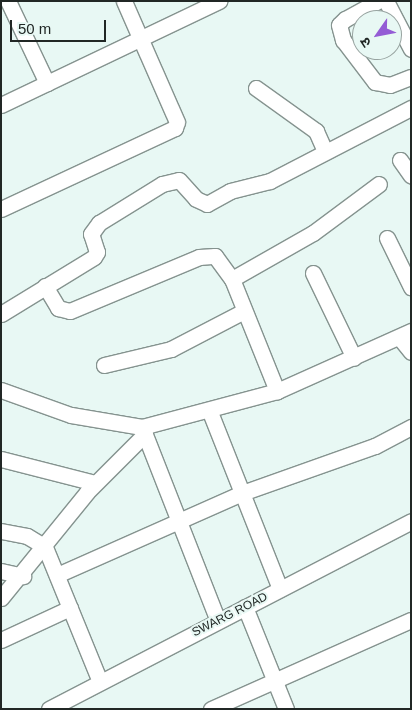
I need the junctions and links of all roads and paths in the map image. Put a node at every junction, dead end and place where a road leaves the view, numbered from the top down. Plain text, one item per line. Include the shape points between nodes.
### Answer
1 (8, 1) edge
2 (124, 1) edge
3 (219, 1) edge
4 (378, 1) edge
5 (386, 1) edge
6 (141, 38) junction
7 (410, 43) edge
8 (411, 77) edge
9 (47, 84) junction
10 (256, 88) dead end
11 (1, 105) edge
12 (411, 108) edge
13 (325, 151) junction
14 (400, 160) dead end
15 (411, 176) edge
16 (379, 184) dead end
17 (1, 208) edge
18 (387, 238) dead end
19 (313, 274) dead end
20 (232, 280) junction
21 (45, 286) junction
22 (411, 288) edge
23 (244, 310) junction
24 (1, 314) edge
25 (405, 334) edge
26 (411, 352) edge
27 (354, 358) junction
28 (104, 365) dead end
29 (1, 390) edge
30 (277, 391) junction
31 (210, 412) junction
32 (411, 427) edge
33 (144, 430) junction
34 (1, 459) edge
35 (95, 484) junction
36 (242, 494) junction
37 (411, 521) edge
38 (179, 522) junction
39 (1, 531) edge
40 (45, 546) junction
41 (1, 571) edge
42 (57, 575) junction
43 (23, 576) junction
44 (280, 589) junction
45 (1, 598) edge
46 (245, 607) junction
47 (70, 608) junction
48 (411, 620) edge
49 (218, 621) junction
50 (1, 640) edge
51 (100, 682) junction
52 (276, 683) junction
53 (48, 709) edge
54 (211, 709) edge
55 (286, 709) edge

1 - 9 street
2 - 6 street
3 - 6 street
4 - 8 street via 339,25 342,40 375,82 390,85
5 - 7 street
6 - 9 street
6 - 17 street via 177,122 175,128
9 - 11 street
10 - 13 street via 316,131
12 - 13 street
13 - 21 street via 270,181 230,191 207,204 196,199 179,180 162,184 99,222 91,234 97,252 94,257
14 - 15 street
16 - 20 street via 313,232
18 - 22 street
19 - 27 street
20 - 21 street via 221,261 209,255 64,312
20 - 23 street
21 - 24 street
23 - 28 street via 171,349
23 - 30 street
25 - 26 street
25 - 27 street
27 - 30 street
29 - 33 street via 71,415
30 - 31 street
31 - 33 street
31 - 36 street
32 - 36 street via 375,446
33 - 35 street
33 - 38 street
34 - 35 street
35 - 40 street
36 - 38 street
36 - 44 street
37 - 44 street, SWARG ROAD
38 - 42 street
38 - 49 street
39 - 40 street via 27,536
40 - 42 street
40 - 43 street
41 - 43 street
42 - 47 street
43 - 45 street
44 - 46 street, SWARG ROAD
46 - 49 street, SWARG ROAD
46 - 52 street
47 - 50 street
47 - 51 street
48 - 52 street
49 - 51 street, SWARG ROAD
51 - 53 street, SWARG ROAD
52 - 54 street
52 - 55 street

